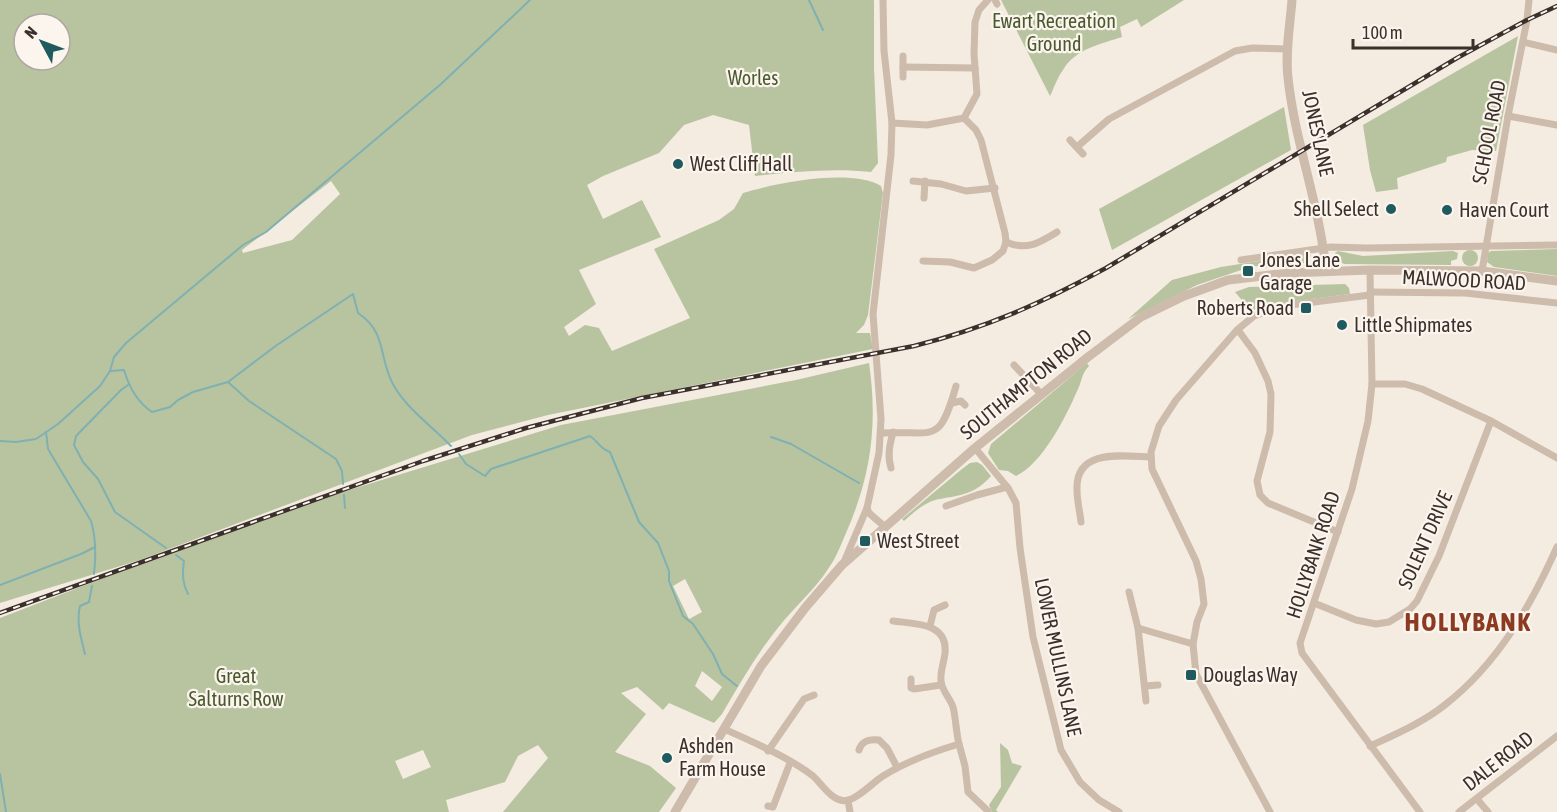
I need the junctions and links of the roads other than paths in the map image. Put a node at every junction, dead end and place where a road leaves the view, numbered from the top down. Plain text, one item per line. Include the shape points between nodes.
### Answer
1 (883, 0) edge
2 (988, 0) edge
3 (1292, 0) edge
4 (1529, 0) edge
5 (1523, 42) junction
6 (1288, 49) junction
7 (1557, 50) edge
8 (903, 56) dead end
9 (903, 67) junction
10 (975, 68) junction
11 (903, 77) dead end
12 (1508, 116) junction
13 (964, 118) junction
14 (892, 123) junction
15 (1557, 125) edge
16 (1070, 140) dead end
17 (1077, 147) junction
18 (1083, 154) dead end
19 (913, 181) dead end
20 (925, 181) junction
21 (995, 188) junction
22 (924, 198) dead end
23 (1057, 232) dead end
24 (1006, 242) junction
25 (1485, 245) junction
26 (1557, 245) edge
27 (1324, 248) junction
28 (1241, 260) dead end
29 (923, 261) dead end
30 (1370, 270) junction
31 (1326, 271) junction
32 (1482, 271) junction
33 (1557, 281) edge
34 (1370, 293) junction
35 (1557, 303) edge
36 (1238, 330) junction
37 (1014, 364) dead end
38 (1372, 384) junction
39 (956, 386) dead end
40 (1041, 394) junction
41 (952, 403) junction
42 (965, 405) dead end
43 (1491, 421) junction
44 (893, 432) junction
45 (880, 433) junction
46 (975, 448) junction
47 (1150, 457) junction
48 (1557, 458) edge
49 (891, 468) dead end
50 (1007, 487) junction
51 (946, 506) dead end
52 (867, 508) junction
53 (1081, 522) dead end
54 (885, 527) junction
55 (1338, 531) junction
56 (1557, 548) edge
57 (842, 565) junction
58 (1129, 592) dead end
59 (1131, 602) junction
60 (1314, 603) junction
61 (1122, 604) dead end
62 (945, 605) dead end
63 (930, 626) junction
64 (1138, 628) junction
65 (898, 632) dead end
66 (1193, 644) junction
67 (911, 679) dead end
68 (941, 685) junction
69 (1158, 685) dead end
70 (1145, 686) junction
71 (814, 694) dead end
72 (1146, 701) dead end
73 (724, 729) junction
74 (1557, 736) edge
75 (959, 744) junction
76 (1370, 746) junction
77 (859, 750) dead end
78 (768, 751) junction
79 (790, 763) junction
80 (897, 767) junction
81 (1477, 799) junction
82 (848, 800) junction
83 (773, 808) edge
84 (988, 811) edge
85 (675, 812) edge
86 (850, 812) edge
87 (1119, 812) edge
88 (1270, 812) edge
89 (1420, 812) edge
90 (1459, 812) edge
91 (1488, 812) edge

1 - 14 street
2 - 10 street via 975,22
3 - 6 street, JONES LANE
4 - 5 street, SCHOOL ROAD
5 - 7 street
5 - 12 street, SCHOOL ROAD
6 - 17 street via 1235,51 1126,109
6 - 27 street, JONES LANE via 1288,81
8 - 9 street
9 - 10 street
9 - 11 street
10 - 13 street via 977,94
12 - 15 street
12 - 25 street, SCHOOL ROAD
13 - 14 street via 927,125
13 - 21 street via 981,140
14 - 45 street via 873,314
16 - 17 street
17 - 18 street
19 - 20 street
20 - 21 street via 966,191
20 - 22 street
21 - 24 street
23 - 24 street via 1029,246
24 - 29 street via 1002,253 974,268
25 - 26 street
25 - 27 street
25 - 32 street, SCHOOL ROAD
27 - 28 street
27 - 31 street, JONES LANE
30 - 31 street, SOUTHAMPTON ROAD
30 - 32 street, SOUTHAMPTON ROAD
30 - 34 street, HOLLYBANK ROAD
31 - 40 street, SOUTHAMPTON ROAD via 1249,276 1184,296 1125,328
32 - 33 street, SOUTHAMPTON ROAD
34 - 35 street, MALWOOD ROAD via 1465,293
34 - 36 street, MALWOOD ROAD via 1269,310 1254,316
34 - 38 street, HOLLYBANK ROAD
36 - 47 street, MALWOOD ROAD via 1168,410 1154,438
36 - 55 street via 1255,353 1271,394 1270,432 1257,481 1260,495 1268,503
37 - 40 street
38 - 43 street via 1410,385
38 - 55 street, HOLLYBANK ROAD via 1363,446
39 - 41 street
40 - 46 street, SOUTHAMPTON ROAD
41 - 42 street via 961,401
41 - 44 street via 946,420 935,430
43 - 48 street
43 - 60 street, SOLENT DRIVE via 1439,556 1410,609 1389,622 1376,624
44 - 45 street
44 - 49 street via 888,459
45 - 52 street via 877,471
46 - 50 street, LOWER MULLINS LANE
46 - 54 street, SOUTHAMPTON ROAD
47 - 53 street via 1103,456 1086,465 1076,489
47 - 66 street via 1155,478 1200,571 1204,604
50 - 51 street
50 - 87 street, LOWER MULLINS LANE via 1018,511 1033,637 1057,739 1080,782
52 - 54 street
52 - 57 street
54 - 57 street, SOUTHAMPTON ROAD
55 - 60 street, HOLLYBANK ROAD
56 - 76 street via 1530,602 1480,675 1445,705
57 - 73 street, SOUTHAMPTON ROAD via 785,632
58 - 59 street
59 - 61 street
59 - 64 street
60 - 76 street, HOLLYBANK ROAD via 1300,643 1302,653
62 - 63 street via 934,610
63 - 65 street via 896,621
63 - 68 street via 944,641
64 - 66 street
64 - 70 street
66 - 88 street via 1198,681
67 - 68 street via 914,689
68 - 75 street via 953,706
69 - 70 street
70 - 72 street
71 - 78 street via 804,699
73 - 78 street
73 - 85 street, SOUTHAMPTON ROAD
74 - 81 street, DALE ROAD
75 - 80 street
75 - 84 street via 968,792
76 - 89 street, HOLLYBANK ROAD
77 - 80 street via 867,741 879,741
78 - 79 street
79 - 82 street via 836,798
79 - 83 street
80 - 82 street
81 - 90 street, DALE ROAD
81 - 91 street
82 - 86 street

